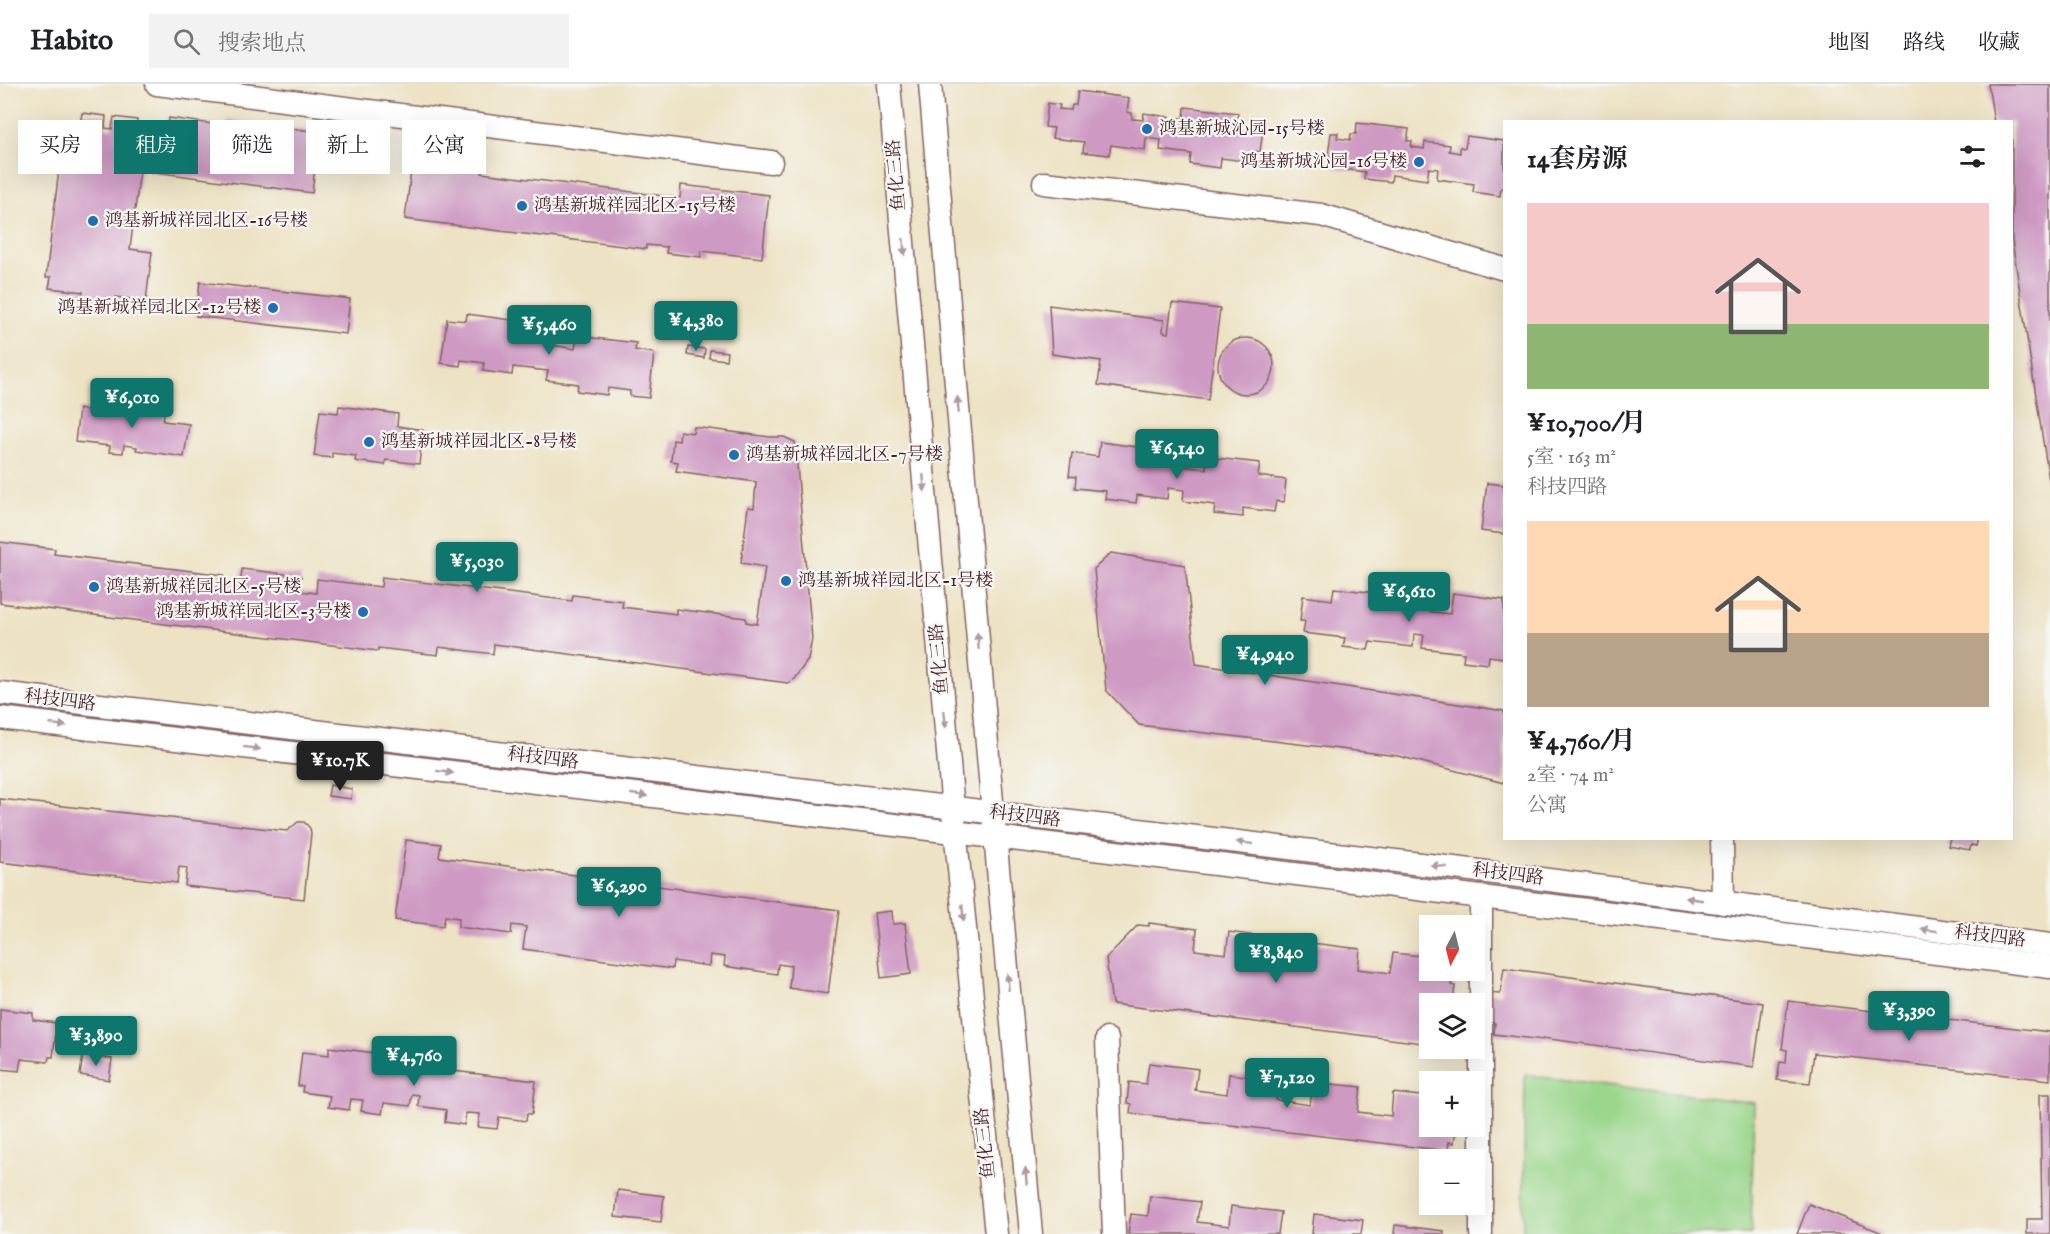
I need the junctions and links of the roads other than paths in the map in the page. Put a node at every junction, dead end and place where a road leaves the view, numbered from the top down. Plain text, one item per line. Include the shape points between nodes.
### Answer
1 (157, 84) edge
2 (889, 84) edge
3 (930, 84) edge
4 (771, 162) dead end
5 (1044, 183) dead end
6 (1503, 269) edge
7 (0, 693) edge
8 (0, 718) edge
9 (953, 808) junction
10 (993, 813) junction
11 (955, 833) junction
12 (995, 837) junction
13 (1722, 840) edge
14 (1481, 897) junction
15 (1723, 903) junction
16 (2050, 945) edge
17 (2050, 967) edge
18 (1107, 1039) dead end
19 (996, 1234) edge
20 (1031, 1234) edge
21 (1114, 1234) edge
22 (1481, 1234) edge

1 - 4 street
2 -> 9 street, 鱼化三路
10 -> 3 street, 鱼化三路
5 - 6 street via 1321,215
7 - 9 street, 科技四路
8 -> 11 street, 科技四路
9 - 10 street, 科技四路
9 - 11 street, 鱼化三路
10 - 12 street, 鱼化三路
15 -> 10 street, 科技四路
11 - 12 street, 科技四路
11 -> 19 street, 鱼化三路
12 - 14 street, 科技四路
20 -> 12 street, 鱼化三路
13 - 15 street
14 - 17 street, 科技四路
14 - 22 street
16 -> 15 street, 科技四路
18 - 21 street

